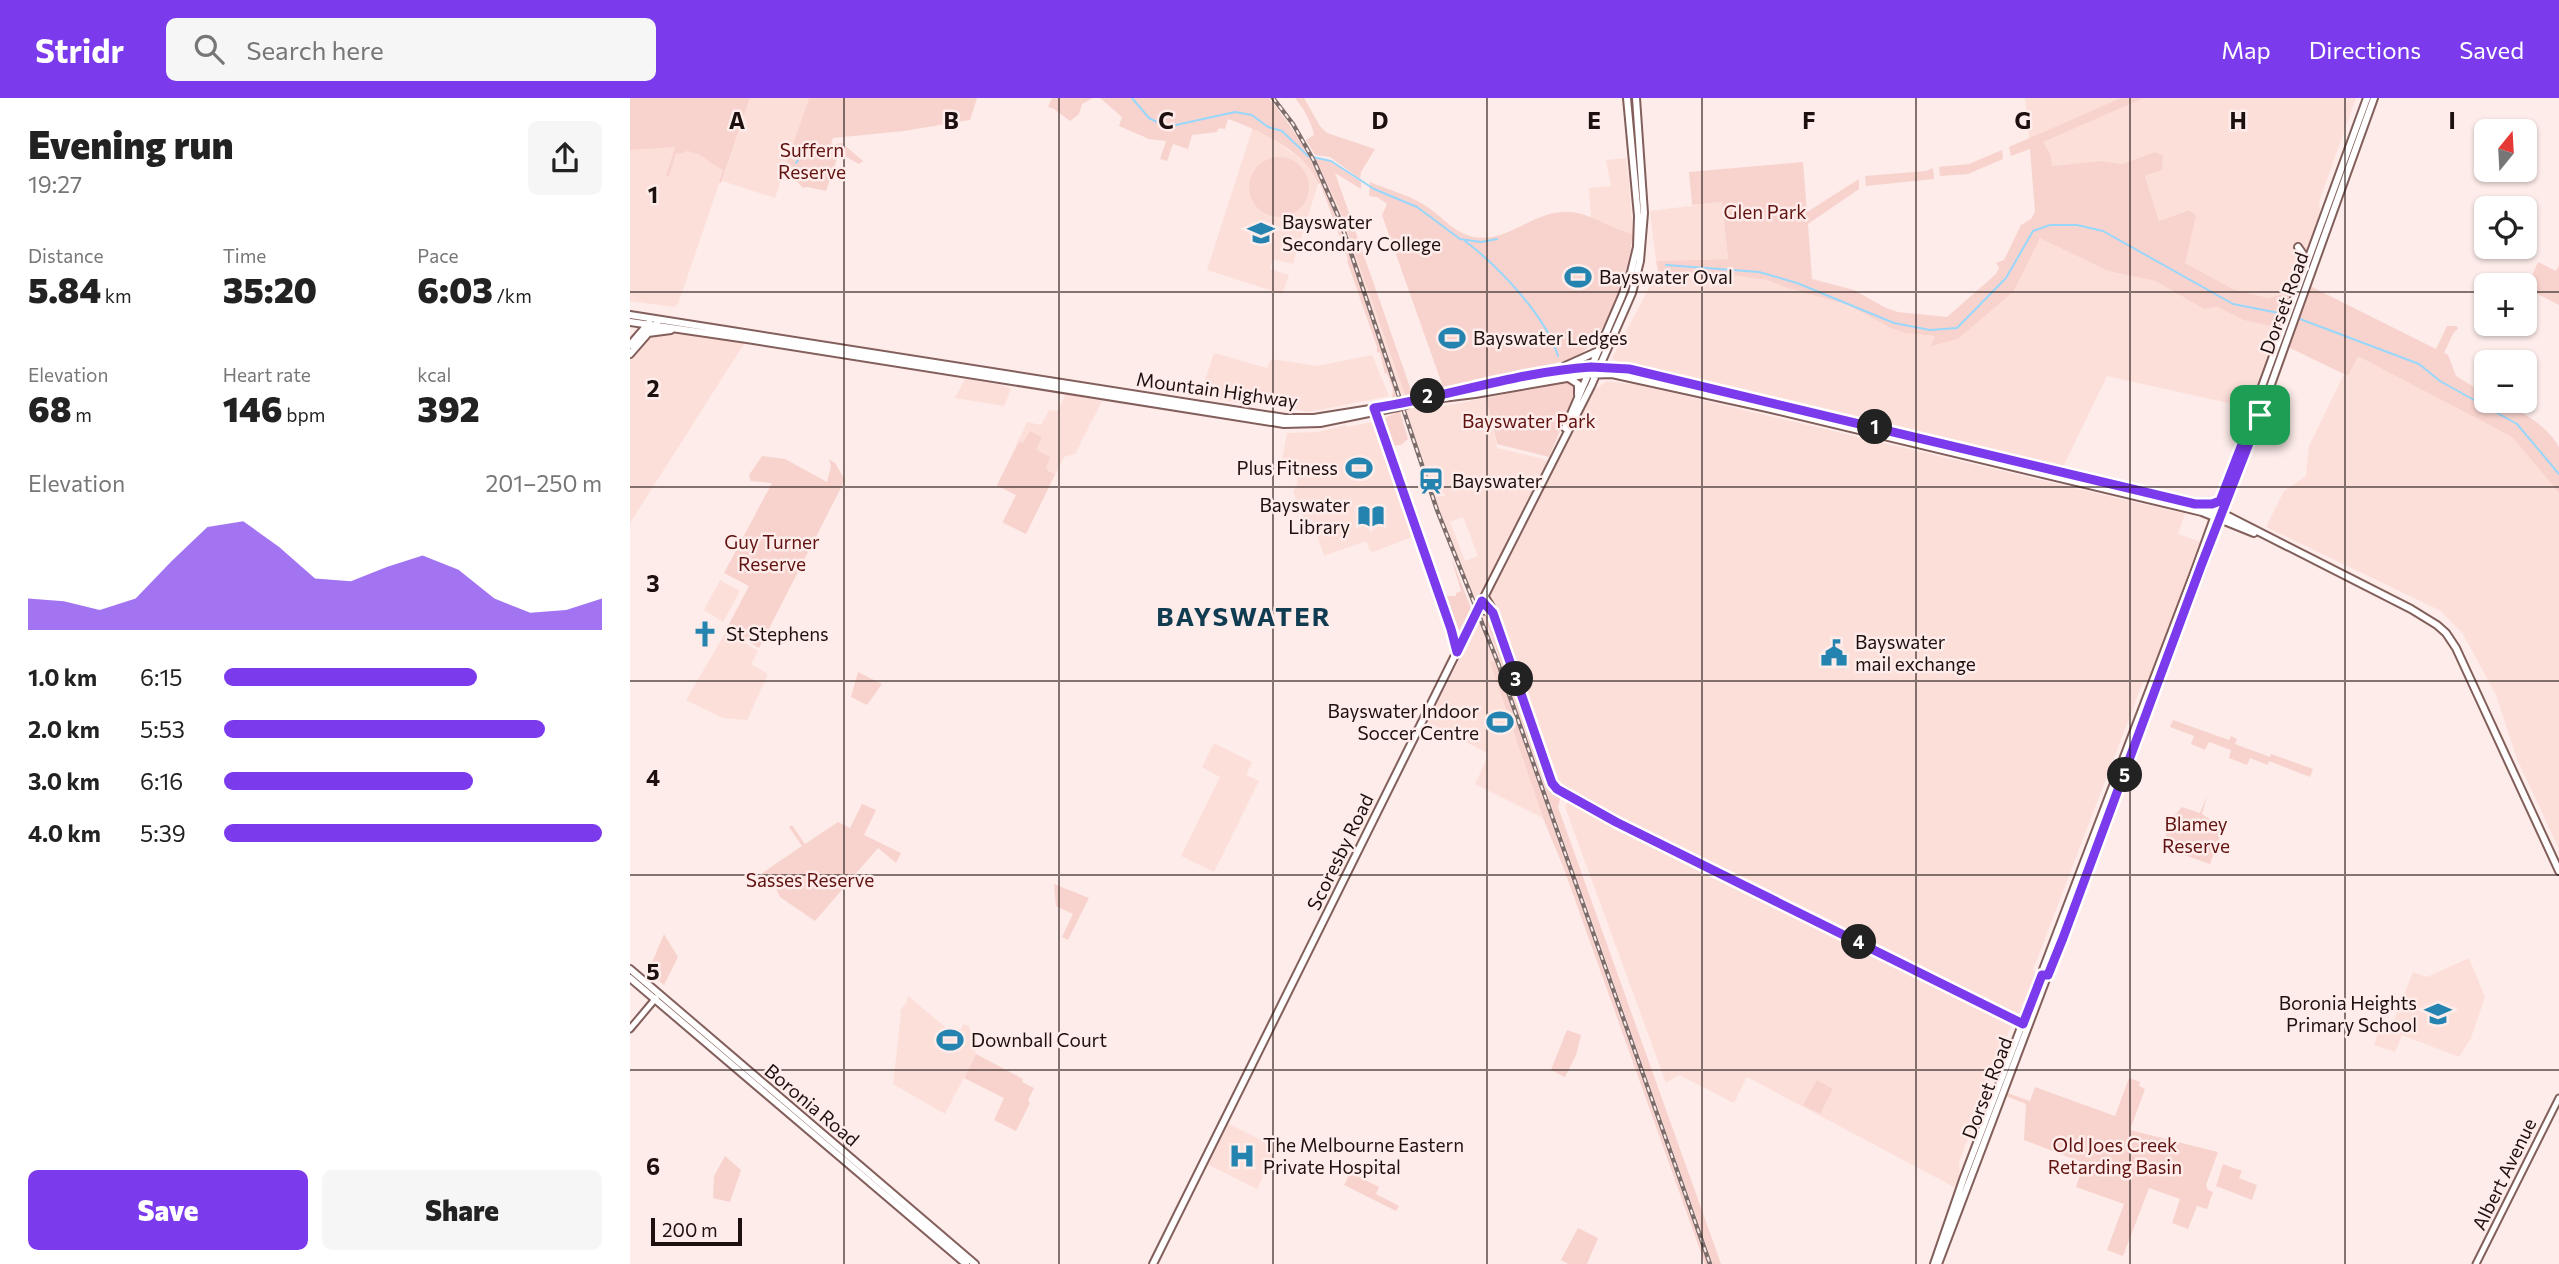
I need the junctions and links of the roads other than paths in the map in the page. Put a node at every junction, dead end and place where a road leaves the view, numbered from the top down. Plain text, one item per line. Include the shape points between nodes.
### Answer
1 (1627, 98) edge
2 (1636, 98) edge
3 (2367, 98) edge
4 (2375, 98) edge
5 (1637, 154) junction
6 (2316, 242) junction
7 (2306, 270) junction
8 (1626, 297) junction
9 (630, 315) edge
10 (654, 321) junction
11 (630, 322) edge
12 (691, 330) junction
13 (648, 333) junction
14 (630, 345) edge
15 (1598, 350) junction
16 (1606, 351) junction
17 (630, 354) edge
18 (1618, 367) junction
19 (1557, 370) junction
20 (1594, 370) junction
21 (1652, 374) junction
22 (1641, 376) junction
23 (1518, 377) junction
24 (1567, 377) junction
25 (1627, 377) junction
26 (1519, 386) junction
27 (1672, 386) junction
28 (1591, 387) junction
29 (1441, 393) junction
30 (1475, 394) junction
31 (1577, 400) junction
32 (1408, 402) junction
33 (1768, 405) junction
34 (1375, 410) junction
35 (2257, 414) junction
36 (1850, 424) junction
37 (1556, 453) junction
38 (1989, 454) junction
39 (1998, 464) junction
40 (2083, 480) junction
41 (2220, 501) junction
42 (2195, 504) junction
43 (2202, 512) junction
44 (2218, 514) junction
45 (2239, 526) junction
46 (2216, 528) junction
47 (2207, 535) junction
48 (2279, 543) junction
49 (1481, 605) junction
50 (1494, 616) junction
51 (1451, 632) junction
52 (1463, 639) junction
53 (2172, 640) junction
54 (1457, 652) junction
55 (2559, 871) edge
56 (630, 969) edge
57 (630, 978) edge
58 (658, 996) junction
59 (2026, 1025) junction
60 (630, 1029) edge
61 (2559, 1098) edge
62 (972, 1264) edge
63 (1153, 1264) edge
64 (1936, 1264) edge
65 (2476, 1264) edge

1 - 5 main road
2 - 5 main road
3 - 6 main road, Dorset Road
4 - 35 main road, Dorset Road
5 - 8 main road via 1639,248
6 - 7 main road, Dorset Road
6 - 7 main road via 2296,247 2305,257
7 - 35 main road, Dorset Road
8 - 15 main road
8 - 16 main road
9 - 10 main road, Mountain Highway
10 - 11 main road, Mountain Highway
10 - 12 main road, Mountain Highway
10 - 13 main road
10 - 14 main road
10 - 34 main road, Mountain Highway via 1276,416 1312,418
11 - 14 main road via 636,331
12 - 13 main road
12 - 34 main road, Mountain Highway via 1284,424 1309,424
13 - 17 main road
15 - 19 main road
15 - 20 main road
16 - 18 main road via 1607,361
16 - 20 main road
18 - 20 main road, Mountain Highway
18 - 22 main road, Mountain Highway
19 - 20 main road, Mountain Highway
19 - 23 main road, Mountain Highway
20 - 24 main road, Mountain Highway
20 - 25 main road, Mountain Highway
20 - 28 main road, Scoresby Road
20 - 31 main road, Scoresby Road
21 - 22 main road, Mountain Highway
21 - 27 main road via 1653,379
21 - 33 main road, Mountain Highway
22 - 25 main road, Mountain Highway
22 - 27 main road, Mountain Highway
23 - 26 main road
23 - 29 main road, Mountain Highway
24 - 26 main road, Mountain Highway
24 - 31 main road via 1578,384
25 - 28 main road via 1603,378
26 - 30 main road, Mountain Highway
27 - 33 main road, Mountain Highway
28 - 37 main road, Scoresby Road
29 - 30 main road
29 - 32 main road, Mountain Highway
30 - 32 main road, Mountain Highway
31 - 37 main road, Scoresby Road
32 - 34 main road, Mountain Highway, bridge
33 - 36 main road, Mountain Highway
34 - 51 main road
35 - 41 main road, Dorset Road
35 - 44 main road, Dorset Road
36 - 38 main road, Mountain Highway
36 - 39 main road, Mountain Highway
37 - 49 main road, Scoresby Road
38 - 39 main road
38 - 40 main road, Mountain Highway
39 - 40 main road, Mountain Highway
40 - 42 main road, Mountain Highway
40 - 43 main road, Mountain Highway
41 - 42 main road
41 - 44 main road, Dorset Road
42 - 44 main road, Mountain Highway
43 - 44 main road, Mountain Highway
43 - 47 main road via 2207,518
44 - 45 main road, Mountain Highway
44 - 46 main road, Dorset Road
44 - 47 main road, Dorset Road
44 - 48 main road, Mountain Highway
45 - 46 main road
45 - 48 main road, Mountain Highway
46 - 53 main road, Dorset Road
47 - 53 main road, Dorset Road
48 - 55 main road, Mountain Highway via 2404,606 2446,633
49 - 50 main road
49 - 50 main road
49 - 52 main road, Scoresby Road
50 - 59 main road via 1555,787 1616,822
51 - 52 main road
51 - 54 main road
52 - 54 main road, Scoresby Road
53 - 59 main road, Dorset Road
54 - 63 main road, Scoresby Road
56 - 58 main road, Boronia Road
57 - 58 main road, Boronia Road
58 - 60 main road
58 - 62 main road, Boronia Road
59 - 64 main road, Dorset Road
61 - 65 main road, Albert Avenue

